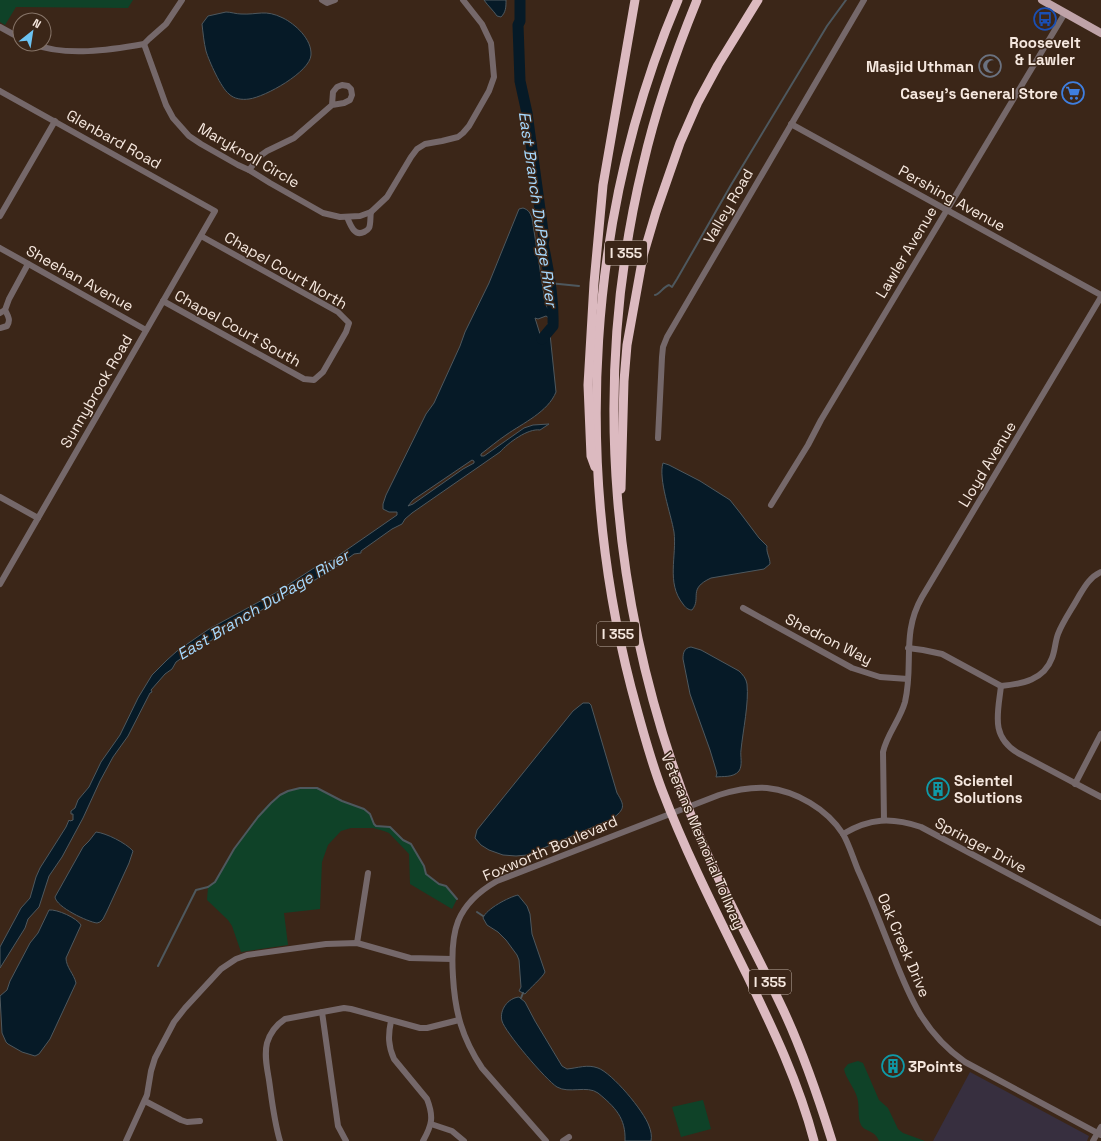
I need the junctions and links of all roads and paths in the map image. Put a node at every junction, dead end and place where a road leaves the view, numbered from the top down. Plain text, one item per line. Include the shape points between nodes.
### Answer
1 (182, 0) edge
2 (322, 0) edge
3 (335, 0) edge
4 (463, 0) edge
5 (635, 0) edge
6 (678, 0) edge
7 (697, 0) edge
8 (758, 0) edge
9 (864, 0) edge
10 (1039, 0) edge
11 (1042, 0) edge
12 (1053, 3) edge
13 (1065, 13) junction
14 (0, 26) edge
15 (12, 33) edge
16 (1101, 33) edge
17 (144, 44) junction
18 (52, 49) edge
19 (0, 91) edge
20 (332, 105) dead end
21 (55, 121) junction
22 (791, 124) junction
23 (249, 170) junction
24 (946, 210) junction
25 (215, 211) joint
26 (371, 212) junction
27 (0, 216) edge
28 (347, 217) junction
29 (201, 236) junction
30 (0, 248) edge
31 (28, 264) junction
32 (1101, 296) edge
33 (163, 301) junction
34 (2, 312) edge
35 (0, 328) edge
36 (146, 330) junction
37 (334, 353) joint
38 (658, 438) dead end
39 (598, 472) junction
40 (0, 497) edge
41 (771, 505) dead end
42 (618, 516) junction
43 (38, 518) junction
44 (1101, 572) edge
45 (0, 584) edge
46 (742, 608) dead end
47 (908, 648) junction
48 (908, 680) junction
49 (1001, 686) junction
50 (1101, 734) edge
51 (1075, 784) junction
52 (1101, 797) edge
53 (696, 803) joint
54 (884, 820) junction
55 (843, 834) junction
56 (368, 873) dead end
57 (1101, 923) edge
58 (357, 943) junction
59 (452, 959) junction
60 (322, 1012) junction
61 (459, 1020) junction
62 (391, 1021) junction
63 (145, 1101) junction
64 (200, 1121) dead end
65 (431, 1124) junction
66 (1101, 1127) edge
67 (1099, 1134) edge
68 (569, 1137) dead end
69 (126, 1141) edge
70 (280, 1141) edge
71 (346, 1141) edge
72 (423, 1141) edge
73 (464, 1141) edge
74 (546, 1141) edge
75 (563, 1141) edge
76 (814, 1141) edge
77 (832, 1141) edge
78 (1093, 1141) edge

1 - 17 street via 166,24
2 - 3 street via 327,3
4 - 26 street, Maryknoll Circle via 482,24 491,43 494,77 489,91 469,126 458,137 424,144 416,149 387,197
5 - 39 highway via 603,185 594,283 589,416 591,456
6 - 39 highway, Veterans Memorial Tollway / I 355 via 633,131 606,260 596,384
7 - 42 highway, Veterans Memorial Tollway / I 355 via 660,100 639,182 625,256 613,408
8 - 42 highway via 698,102 680,143 644,256 627,345 621,500
9 - 22 street, Valley Road
10 - 12 main road
11 - 12 main road
12 - 13 main road
13 - 16 main road
13 - 24 street, Lawler Avenue
14 - 15 street
17 - 18 street via 118,49
17 - 23 street, Maryknoll Circle via 166,105 180,127 201,144
19 - 21 street, Glenbard Road
20 - 23 street via 294,138 260,156
21 - 25 street, Glenbard Road
21 - 27 street
22 - 24 street, Pershing Avenue
22 - 38 street, Valley Road via 666,337 662,357
23 - 28 street, Maryknoll Circle via 318,210
24 - 32 street, Pershing Avenue
24 - 41 street, Lawler Avenue
25 - 29 street, Sunnybrook Road
26 - 28 street, Maryknoll Circle
26 - 28 street via 370,226 363,233 354,231
29 - 33 street, Sunnybrook Road
29 - 37 street, Chapel Court North via 340,314 349,323
30 - 31 street, Sheehan Avenue
31 - 34 street
31 - 36 street, Sheehan Avenue
32 - 47 street, Lloyd Avenue via 918,603 911,624
33 - 36 street, Sunnybrook Road
33 - 37 street, Chapel Court South via 304,379 314,380 323,372
34 - 35 street via 8,316 9,322 7,326
36 - 43 street, Sunnybrook Road
39 - 76 highway, Veterans Memorial Tollway / I 355 via 606,564 639,720 680,833 777,1038 795,1082
40 - 43 street
42 - 77 highway, Veterans Memorial Tollway / I 355 via 636,628 656,713 679,785 695,828 781,1004 815,1086
43 - 45 street, Sunnybrook Road
44 - 49 street via 1089,581 1066,619 1058,634 1052,658 1044,672 1017,685
46 - 48 street, Shedron Way via 852,668 880,677
47 - 48 street, Lloyd Avenue
47 - 49 street via 942,654
48 - 54 street, Lloyd Avenue via 905,702 883,752
49 - 51 street via 998,728 1006,744
50 - 51 street
51 - 52 street
53 - 55 street, Oak Creek Drive via 734,790 776,790 813,805 834,822
53 - 59 street, Foxworth Boulevard via 487,887 473,898 456,925
54 - 55 street, Springer Drive via 861,824
54 - 57 street, Springer Drive via 896,820 921,827
55 - 67 street, Oak Creek Drive via 908,992 922,1019 934,1034 947,1049 965,1062
56 - 58 street
58 - 59 street via 410,958
58 - 63 street via 326,944 247,955 229,963 201,990 174,1022 152,1065 150,1086
59 - 61 street, Foxworth Boulevard via 454,997
60 - 62 street via 351,1009
60 - 70 street via 285,1019 268,1039 266,1062 274,1120
60 - 71 street via 338,1126
61 - 62 street via 428,1028
61 - 74 street, Foxworth Boulevard via 469,1046 482,1068
62 - 65 street via 390,1051 427,1099
63 - 64 street via 181,1120
63 - 69 street
65 - 72 street
65 - 73 street via 452,1130
66 - 67 street
67 - 78 street
68 - 75 street

